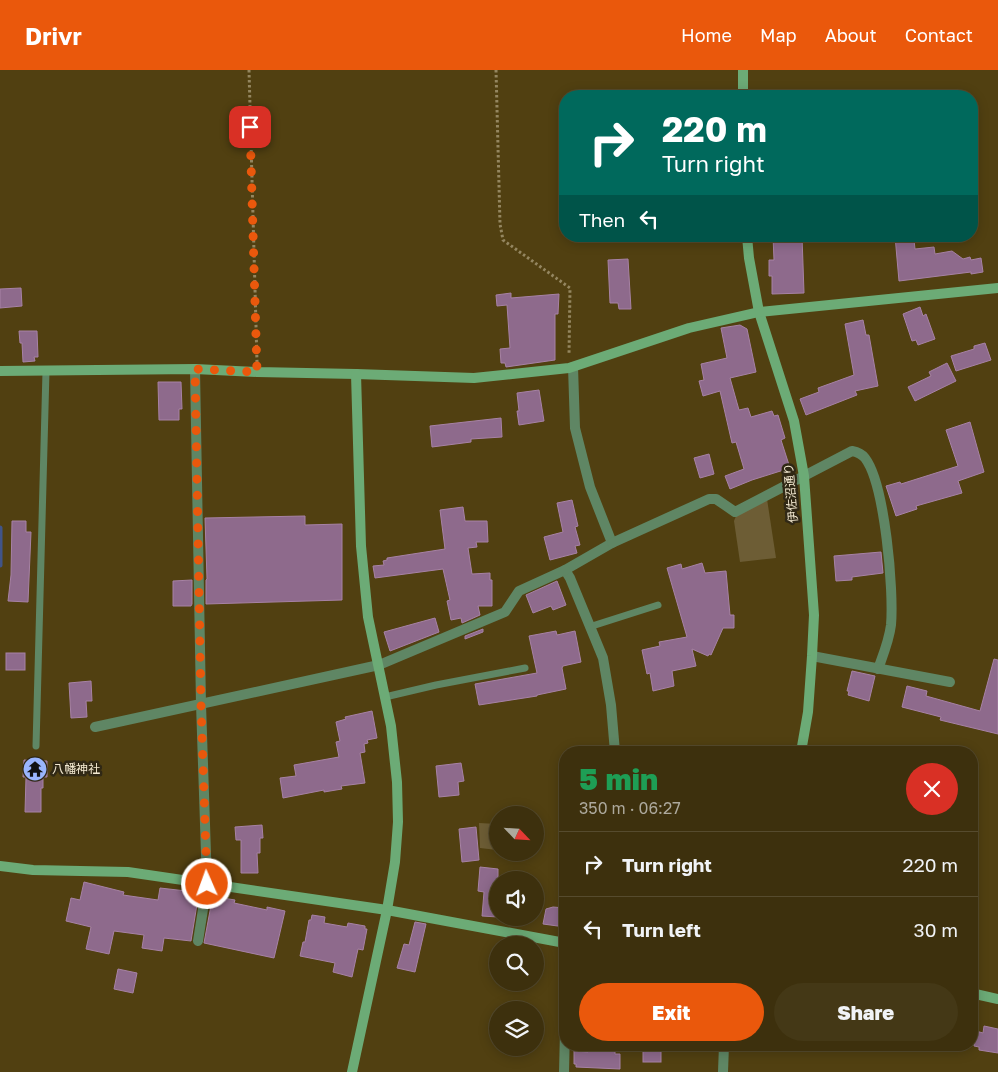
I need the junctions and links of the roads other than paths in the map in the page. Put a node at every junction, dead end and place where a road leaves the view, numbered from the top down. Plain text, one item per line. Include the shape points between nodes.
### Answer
1 (743, 70) edge
2 (743, 90) edge
3 (748, 242) edge
4 (998, 288) edge
5 (759, 312) junction
6 (571, 368) junction
7 (195, 369) junction
8 (0, 371) edge
9 (46, 371) junction
10 (356, 374) junction
11 (804, 476) junction
12 (612, 543) junction
13 (565, 570) junction
14 (658, 605) dead end
15 (589, 627) junction
16 (812, 656) junction
17 (378, 665) junction
18 (525, 668) dead end
19 (878, 669) junction
20 (950, 682) dead end
21 (386, 697) junction
22 (201, 704) junction
23 (95, 727) dead end
24 (36, 746) dead end
25 (614, 746) edge
26 (802, 746) edge
27 (0, 866) edge
28 (207, 884) junction
29 (387, 910) junction
30 (198, 942) dead end
31 (559, 942) edge
32 (978, 994) edge
33 (998, 998) edge
34 (564, 1051) edge
35 (724, 1051) edge
36 (352, 1072) edge
37 (564, 1072) edge
38 (723, 1072) edge

1 - 2 street
3 - 5 street, 伊佐沼通り
4 - 5 street
5 - 6 street via 689,328
5 - 11 street, 伊佐沼通り via 794,421
6 - 10 street via 474,378
6 - 12 street via 575,428 590,488
7 - 9 street
7 - 10 street
7 - 22 street
8 - 9 street
9 - 24 lane
10 - 17 street via 361,546 368,617
11 - 12 street via 735,512 716,499 709,499
11 - 16 street, 伊佐沼通り via 814,615
11 - 19 street via 852,451 864,457 870,466 882,506 892,608 888,642
12 - 13 street
13 - 15 street
13 - 17 street via 519,591 505,612
14 - 15 lane
15 - 25 street via 603,658
16 - 19 street
16 - 26 street, 伊佐沼通り
17 - 21 street
17 - 22 street
18 - 21 lane via 436,684
19 - 20 street
21 - 29 street via 397,782 398,822
22 - 23 street
22 - 28 street
27 - 28 street via 128,872
28 - 29 street
28 - 30 street
29 - 31 street
29 - 36 street
32 - 33 street
34 - 37 street
35 - 38 street

